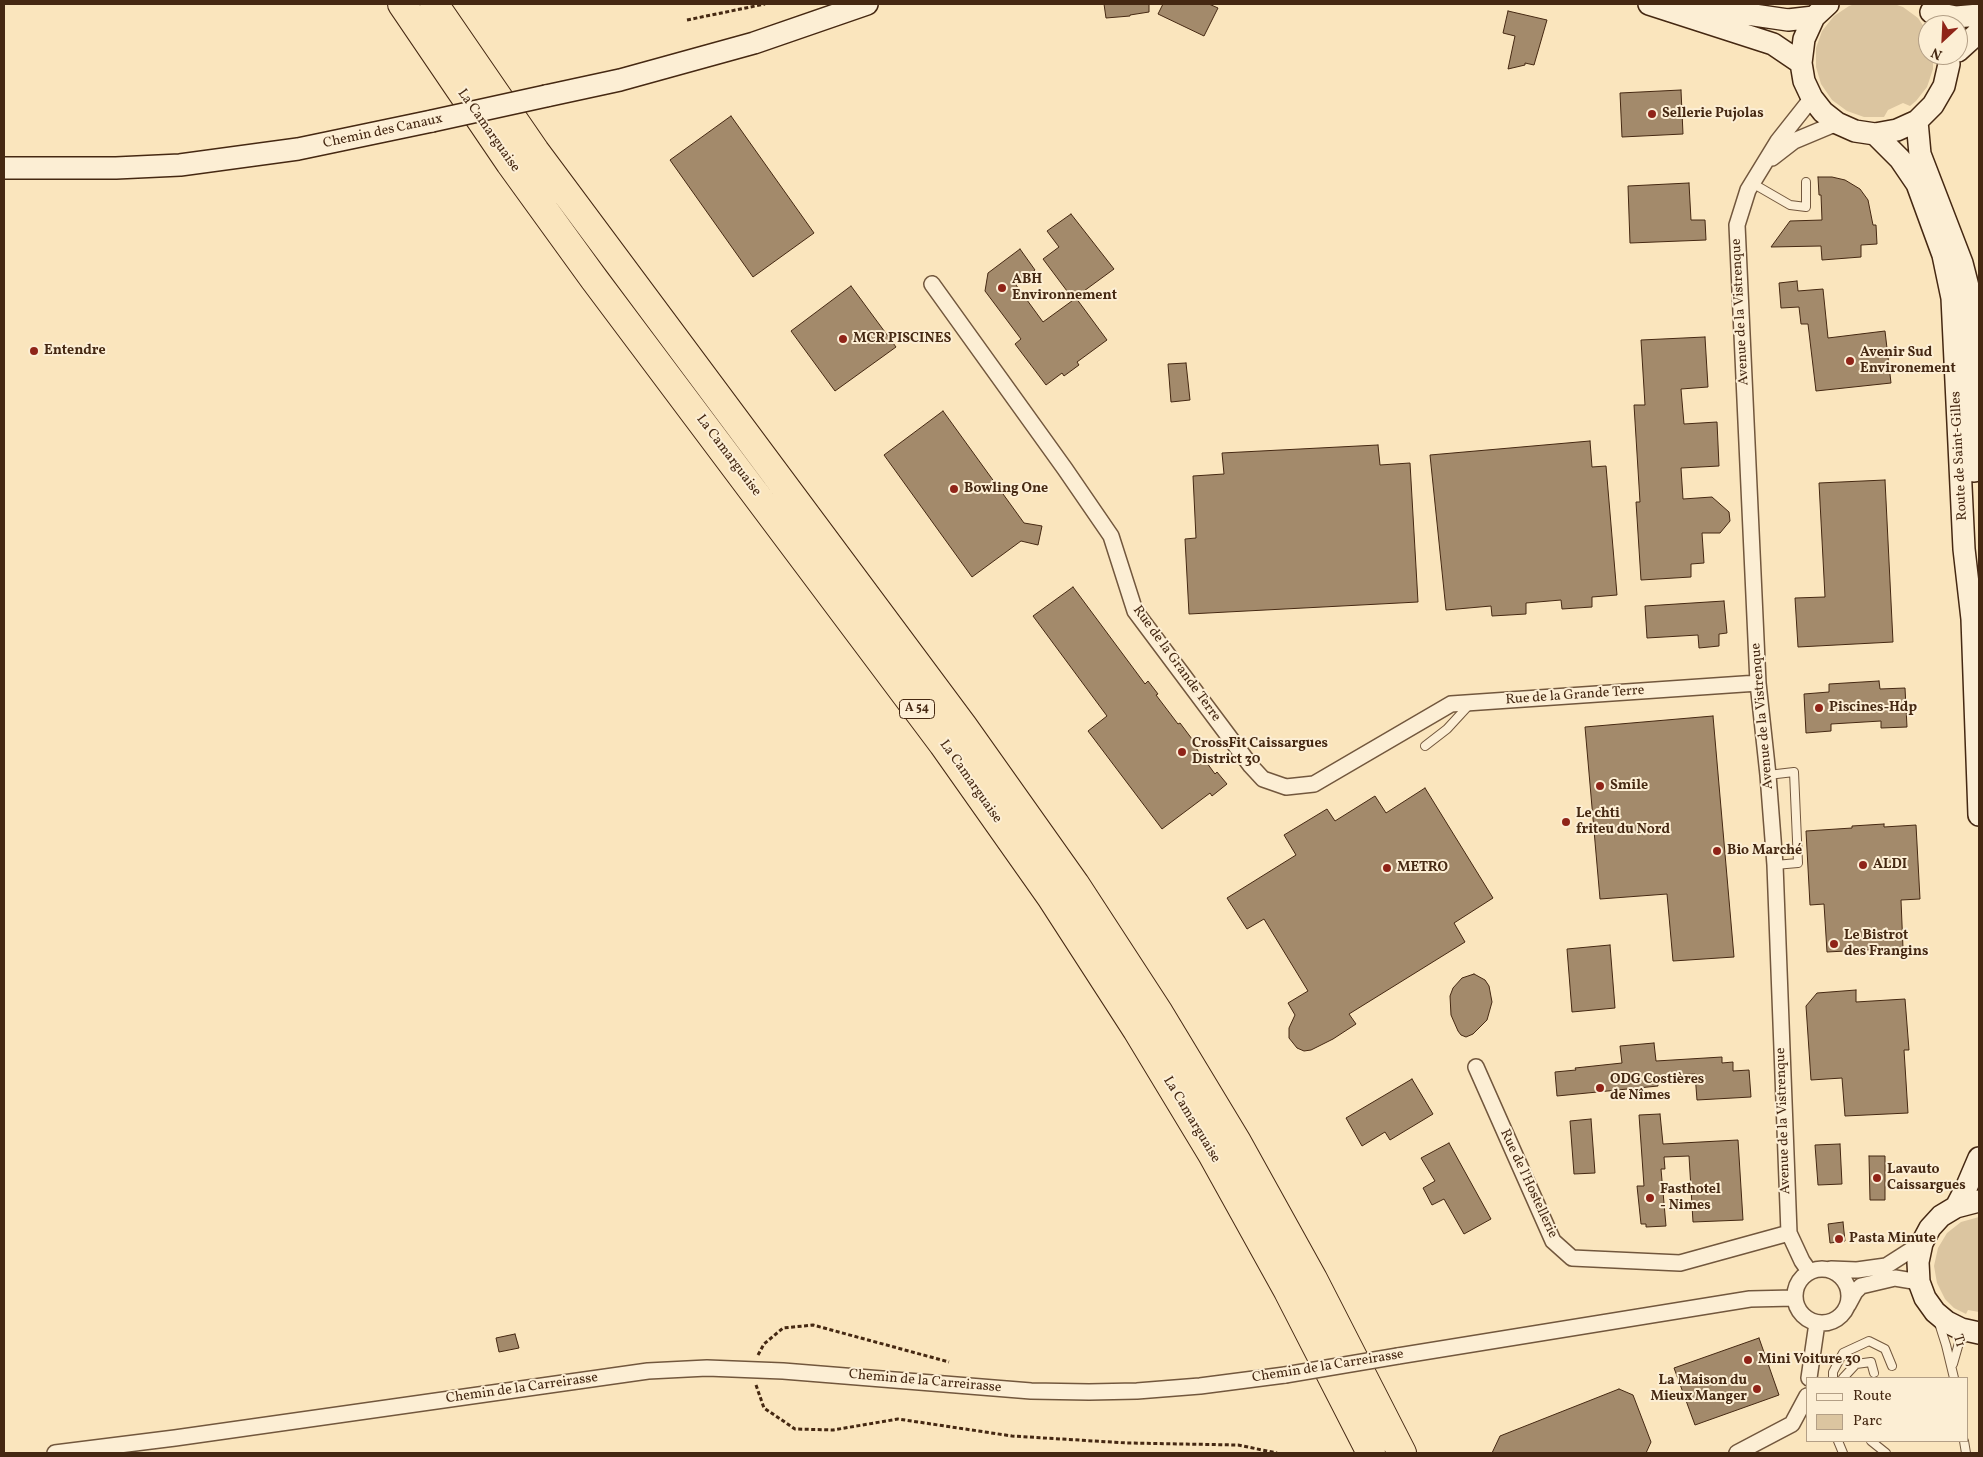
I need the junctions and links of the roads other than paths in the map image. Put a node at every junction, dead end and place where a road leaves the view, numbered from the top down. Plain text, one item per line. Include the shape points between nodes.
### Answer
1 (402, 4) edge
2 (434, 4) edge
3 (867, 4) edge
4 (1649, 4) edge
5 (1693, 4) edge
6 (1821, 11) edge
7 (1930, 13) edge
8 (1979, 15) edge
9 (1979, 32) edge
10 (1968, 42) edge
11 (1801, 63) junction
12 (1950, 65) edge
13 (1812, 98) junction
14 (1917, 121) junction
15 (1837, 123) junction
16 (1875, 134) junction
17 (1765, 163) junction
18 (4, 168) edge
19 (1806, 182) dead end
20 (1752, 183) junction
21 (932, 284) dead end
22 (1972, 619) junction
23 (1758, 683) junction
24 (1472, 703) junction
25 (1425, 746) dead end
26 (1768, 774) junction
27 (1979, 815) edge
28 (1774, 866) junction
29 (1476, 1067) dead end
30 (1979, 1158) edge
31 (1979, 1201) edge
32 (1956, 1207) junction
33 (1789, 1233) junction
34 (1922, 1243) junction
35 (1826, 1268) junction
36 (1809, 1271) junction
37 (1920, 1282) junction
38 (1794, 1298) junction
39 (1846, 1309) junction
40 (1935, 1312) junction
41 (1817, 1323) junction
42 (1972, 1336) edge
43 (1892, 1366) dead end
44 (1952, 1366) junction
45 (1874, 1373) dead end
46 (1809, 1377) edge
47 (1833, 1377) edge
48 (1844, 1377) edge
49 (1954, 1377) edge
50 (1806, 1402) edge
51 (1876, 1442) edge
52 (55, 1453) edge
53 (1371, 1453) edge
54 (1402, 1453) edge
55 (1737, 1453) edge
56 (1886, 1453) edge

1 - 53 highway, La Camarguaise / A 54 via 594,279 937,736 1051,897 1212,1154 1288,1291
2 - 54 highway, La Camarguaise / A 54 via 535,151 963,726 1075,884 1159,1013 1237,1142 1313,1279
3 - 18 main road, Chemin des Canaux, bridge via 754,43 620,80 298,149 190,164
4 - 11 main road via 1773,44
5 - 6 main road via 1788,20
6 - 11 main road via 1804,39
7 - 8 main road via 1956,17
9 - 10 main road
11 - 13 main road via 1804,81
12 - 14 main road via 1937,99
13 - 15 main road
13 - 17 street, Avenue de la Vistrenque
14 - 16 main road via 1897,130
14 - 22 main road, Route de Saint-Gilles via 1920,154 1962,264 1972,302 1975,545
15 - 16 main road via 1855,131
15 - 17 street, Avenue de la Vistrenque via 1794,141
16 - 22 main road, Route de Saint-Gilles via 1900,159 1916,184 1943,255 1952,298 1964,549
17 - 20 street, Avenue de la Vistrenque
19 - 20 lane via 1806,207 1790,205
20 - 23 street, Avenue de la Vistrenque via 1736,225
21 - 24 street, Rue de la Grande Terre via 1111,536 1135,611 1251,766 1264,778 1286,787 1314,784 1451,704
22 - 27 main road, Route de Saint-Gilles
23 - 24 street, Rue de la Grande Terre
23 - 26 street, Avenue de la Vistrenque
24 - 25 lane
26 - 28 street, Avenue de la Vistrenque
26 - 28 lane via 1794,772 1798,863
28 - 33 street, Avenue de la Vistrenque
29 - 33 street, Rue de l'Hostellerie via 1553,1241 1572,1258 1680,1264
30 - 32 main road
31 - 32 main road
32 - 34 main road via 1936,1222
33 - 36 street, Avenue de la Vistrenque
34 - 35 street via 1886,1266 1857,1270
34 - 37 main road via 1918,1262
35 - 36 street
35 - 39 street via 1842,1276 1846,1284 1849,1300
36 - 38 street via 1797,1282
37 - 39 street via 1895,1278 1860,1286
37 - 40 main road via 1925,1298
38 - 41 street via 1801,1314
38 - 52 street, Chemin de la Carreirasse, bridge via 1750,1299 1200,1386 1089,1392 750,1370 648,1371
39 - 41 street via 1839,1318
40 - 42 main road
40 - 44 lane, T1 / T1
41 - 46 street
42 - 44 lane via 1959,1343
43 - 47 lane via 1885,1349 1868,1342 1843,1353
44 - 49 lane, T1 / T1
45 - 48 lane via 1871,1362 1856,1364
50 - 55 street via 1792,1424
51 - 56 lane

